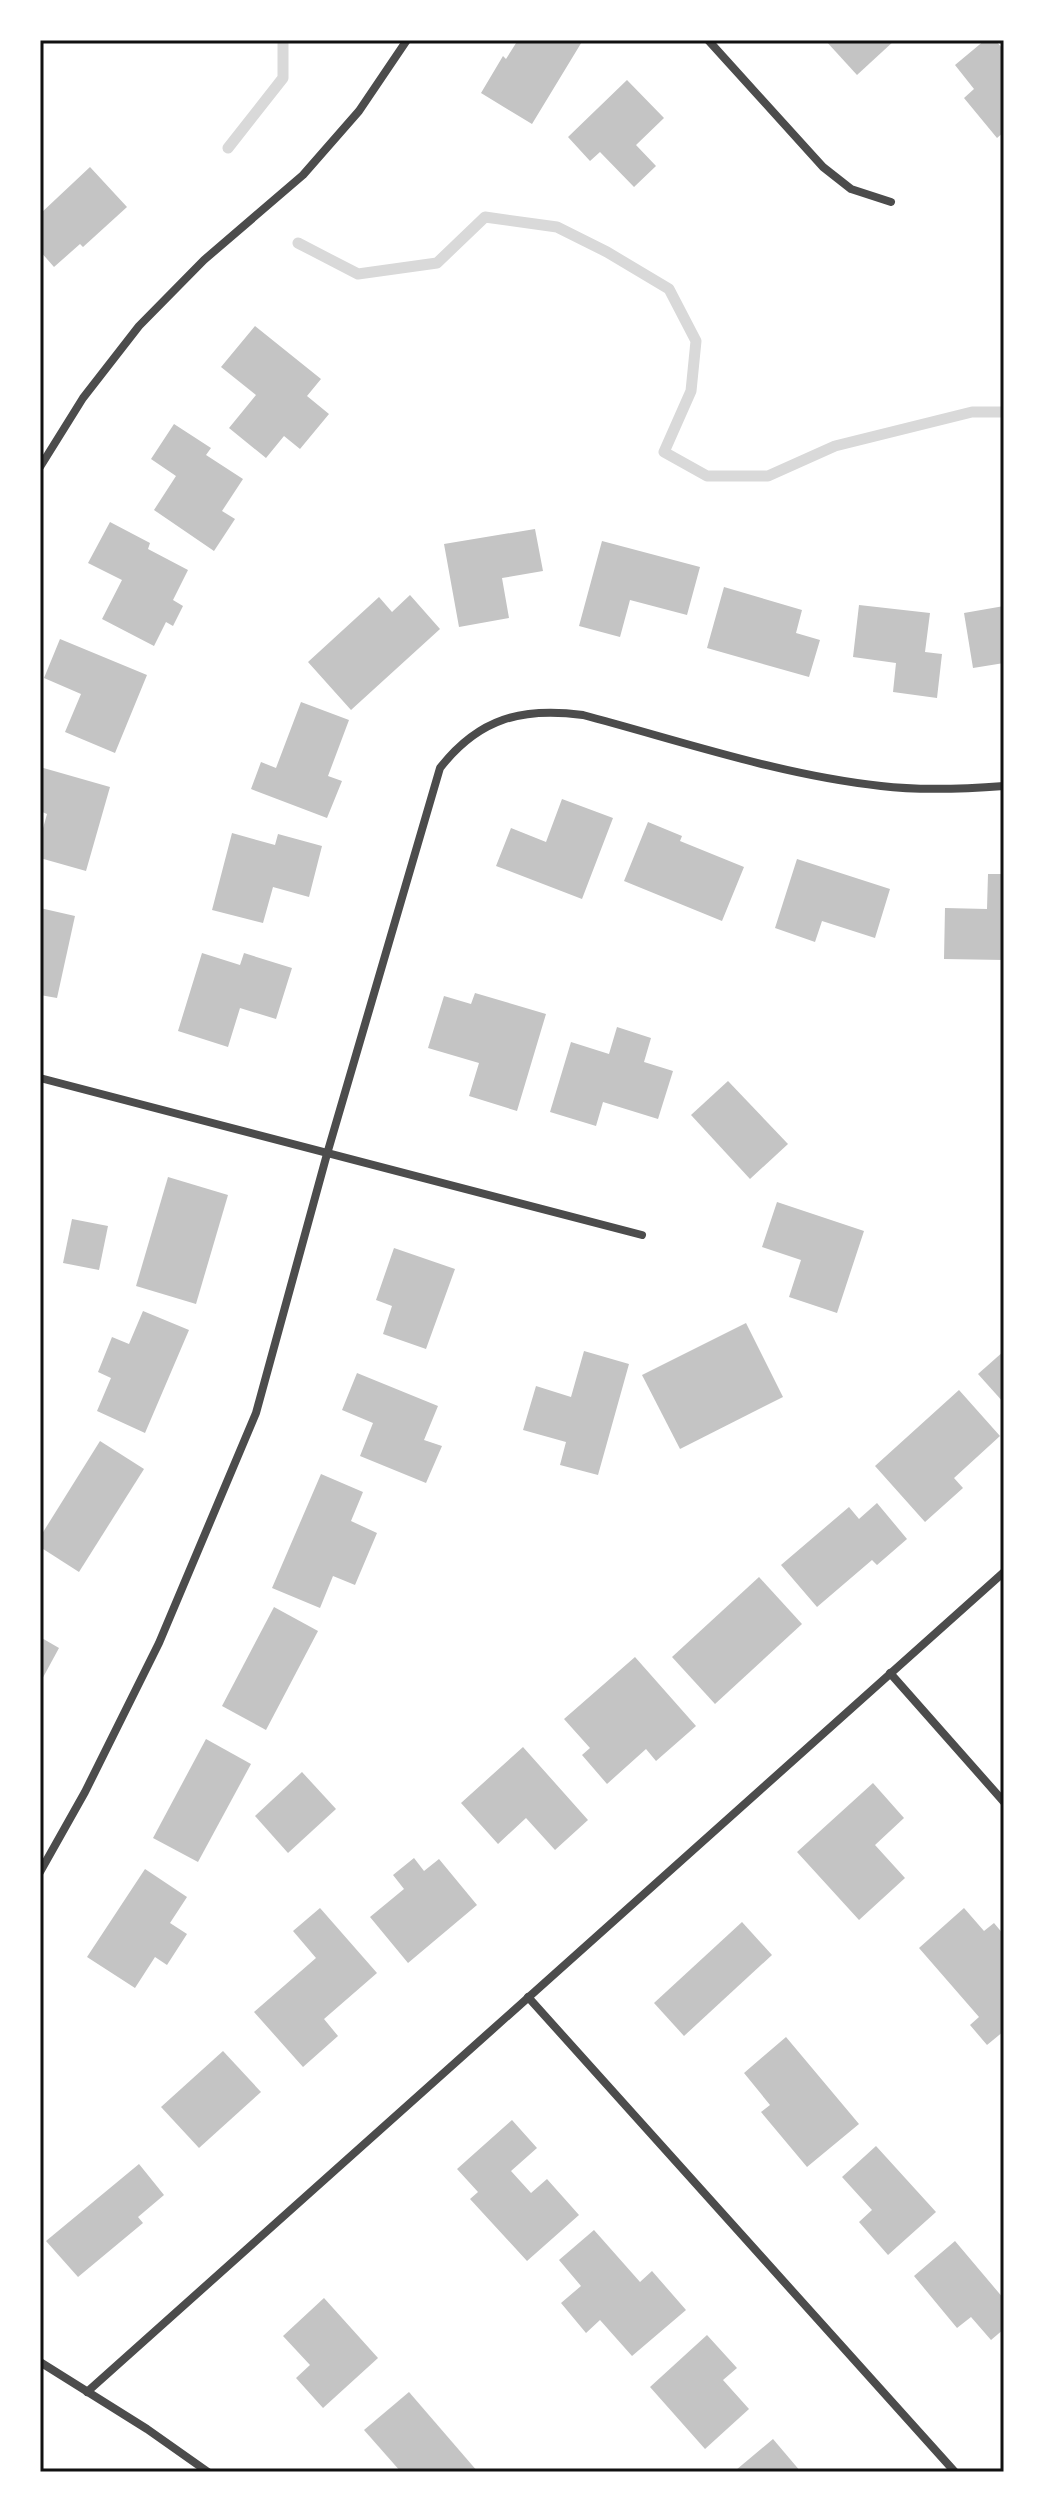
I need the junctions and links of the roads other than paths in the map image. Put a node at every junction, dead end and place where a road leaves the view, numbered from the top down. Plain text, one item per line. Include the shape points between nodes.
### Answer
1 (407, 40) edge
2 (708, 40) edge
3 (891, 202) dead end
4 (40, 467) edge
5 (1004, 786) edge
6 (40, 1078) edge
7 (327, 1154) junction
8 (642, 1235) dead end
9 (1004, 1572) edge
10 (890, 1673) junction
11 (1004, 1802) edge
12 (40, 1872) edge
13 (528, 1997) junction
14 (40, 2362) edge
15 (87, 2392) junction
16 (208, 2472) edge
17 (955, 2472) edge

1 - 4 street via 359,111 303,175 204,260 139,326 83,398
2 - 3 street via 823,167 851,189
5 - 7 street via 882,787 813,776 583,715 550,711 512,716 477,732 440,768
6 - 7 street
7 - 8 street
7 - 12 street via 256,1413 159,1643
9 - 10 street
10 - 11 street
10 - 13 street
13 - 15 street
13 - 17 street
14 - 15 street
15 - 16 street

